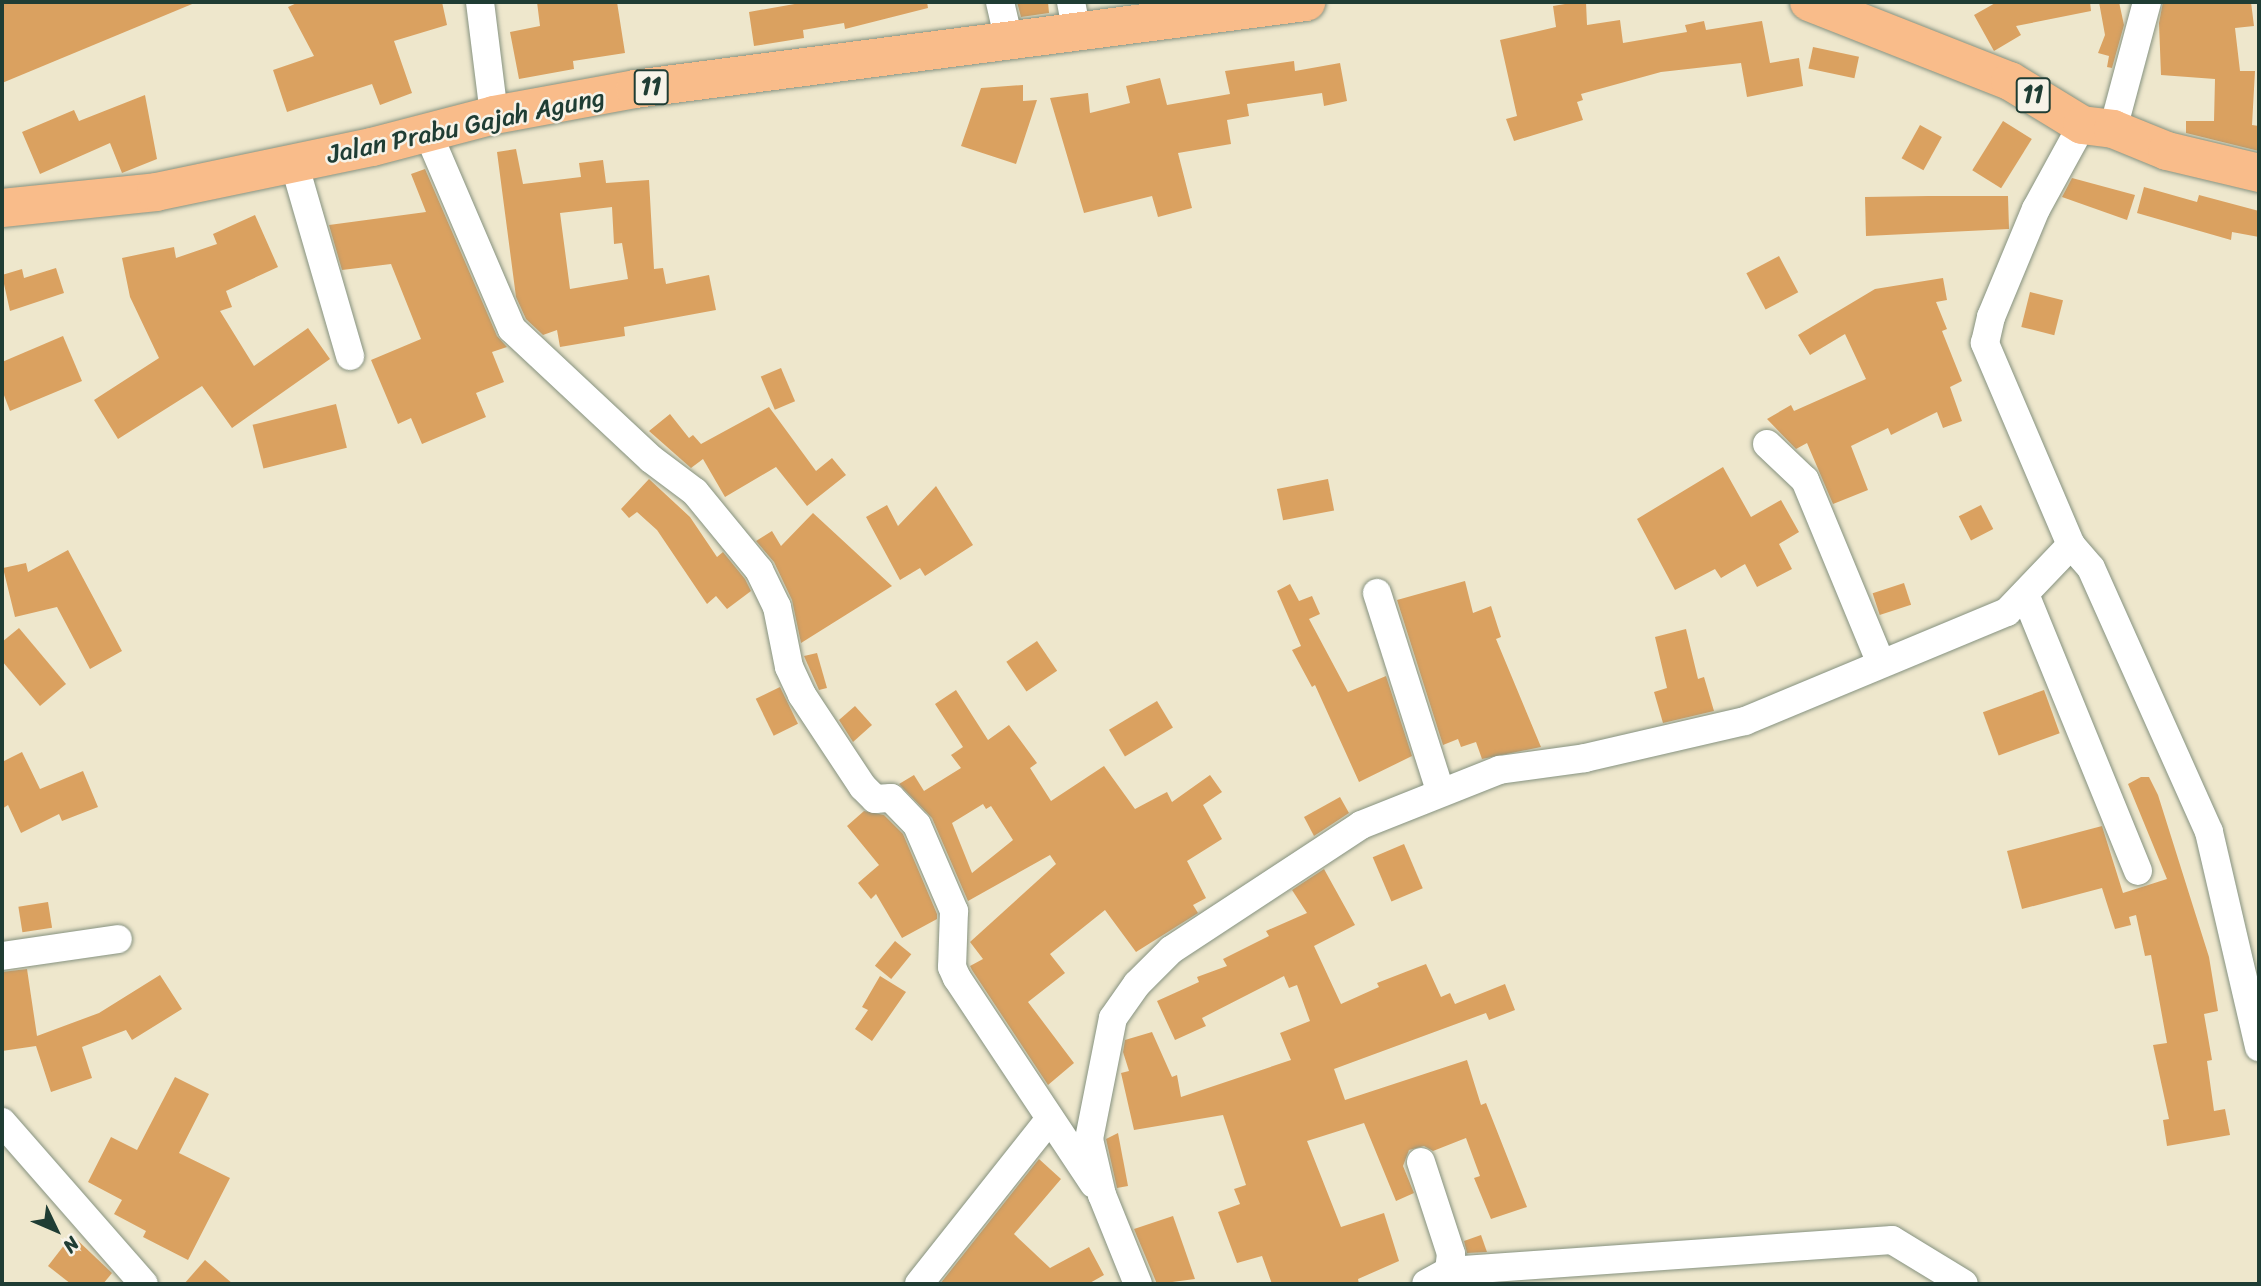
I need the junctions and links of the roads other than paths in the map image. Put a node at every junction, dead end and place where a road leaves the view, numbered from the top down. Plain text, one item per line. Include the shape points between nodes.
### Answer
1 (480, 2) edge
2 (1000, 2) edge
3 (1306, 2) edge
4 (1809, 2) edge
5 (2147, 2) edge
6 (1074, 15) edge
7 (1009, 40) junction
8 (494, 115) junction
9 (2097, 127) junction
10 (427, 131) junction
11 (294, 163) junction
12 (2259, 173) edge
13 (2, 208) edge
14 (350, 356) dead end
15 (1767, 444) dead end
16 (2071, 545) junction
17 (1377, 593) dead end
18 (2025, 594) junction
19 (1880, 661) junction
20 (1440, 790) junction
21 (2138, 871) dead end
22 (118, 939) dead end
23 (2, 956) edge
24 (2259, 1046) edge
25 (1048, 1121) junction
26 (2, 1122) edge
27 (1421, 1162) dead end
28 (1102, 1195) junction
29 (1438, 1278) edge
30 (1133, 1283) edge
31 (144, 1284) edge
32 (919, 1284) edge
33 (1965, 1284) edge

1 - 8 street
2 - 7 street
3 - 6 highway, Jalan Prabu Gajah Agung / 11
4 - 9 highway, 11 via 2010,81
5 - 9 street
6 - 7 highway, Jalan Prabu Gajah Agung / 11
7 - 8 highway, Jalan Prabu Gajah Agung / 11 via 635,89
8 - 10 highway, Jalan Prabu Gajah Agung / 11
9 - 12 highway, 11 via 2167,151
9 - 16 street via 2036,209 1991,317 1985,343
10 - 11 highway, Jalan Prabu Gajah Agung / 11
10 - 25 street via 512,329 695,492 759,570 777,607 789,667 802,695 863,787 875,799 891,798 917,825 954,911 952,967
11 - 13 highway, Jalan Prabu Gajah Agung / 11 via 156,192
11 - 14 street
15 - 19 street via 1805,480
16 - 18 street
16 - 24 street via 2091,568 2209,832
17 - 20 street
18 - 19 street via 2007,612
18 - 21 street
19 - 20 street via 1745,721 1585,758 1499,770
20 - 28 street via 1361,825 1171,950 1137,984 1113,1018 1089,1139
22 - 23 street
25 - 28 street
25 - 32 street
26 - 31 street
27 - 29 street via 1451,1254
28 - 30 street
29 - 33 street via 1892,1240

